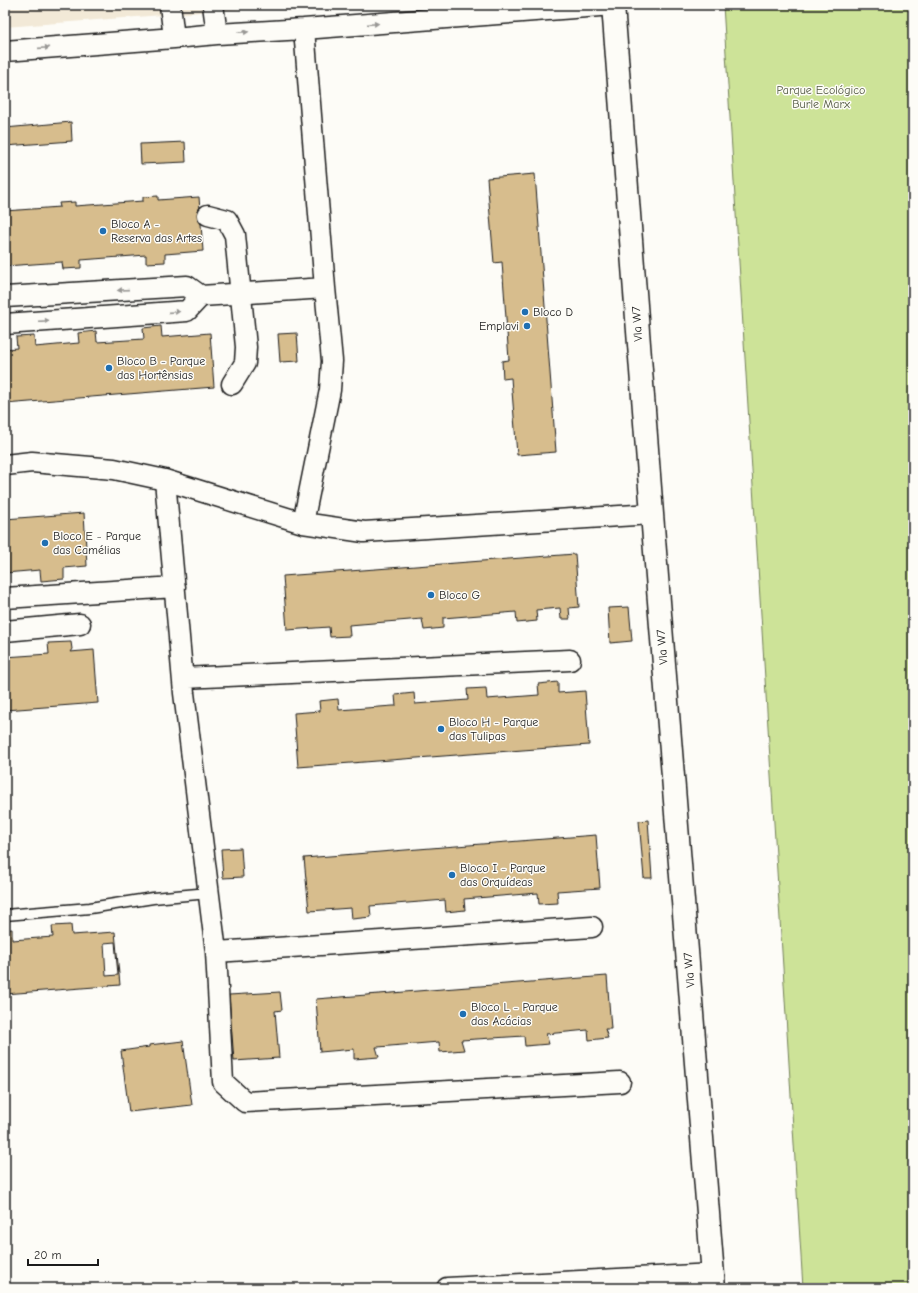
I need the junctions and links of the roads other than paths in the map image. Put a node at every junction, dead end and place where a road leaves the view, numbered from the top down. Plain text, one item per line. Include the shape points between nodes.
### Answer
1 (170, 5) edge
2 (213, 5) edge
3 (612, 5) edge
4 (548, 8) edge
5 (304, 29) junction
6 (217, 34) junction
7 (174, 38) junction
8 (5, 51) edge
9 (208, 215) dead end
10 (325, 288) junction
11 (240, 293) junction
12 (201, 296) junction
13 (5, 297) edge
14 (5, 324) edge
15 (232, 384) dead end
16 (5, 465) edge
17 (165, 480) junction
18 (652, 514) junction
19 (303, 523) junction
20 (175, 587) junction
21 (5, 598) edge
22 (80, 624) dead end
23 (5, 631) edge
24 (570, 660) dead end
25 (183, 678) junction
26 (209, 893) junction
27 (5, 916) edge
28 (592, 927) dead end
29 (216, 952) junction
30 (620, 1082) dead end
31 (714, 1281) edge
32 (447, 1288) edge

1 - 7 street
2 - 6 street
3 - 4 street
3 - 18 main road, Vla W7
5 -> 4 street
6 -> 5 street
5 - 10 street
6 - 7 street
8 -> 7 street
9 - 11 street via 227,220 235,235
10 - 11 street
10 - 19 street via 332,361 330,390
11 - 12 street
11 - 15 street via 246,346 245,364
12 -> 13 street via 187,286
14 -> 12 street via 187,311
16 - 17 street via 32,462 114,469
17 - 19 street
17 - 20 street
18 - 19 street via 364,532
18 - 31 main road, Vla W7
20 - 21 street
20 - 25 street
22 - 23 street
24 - 25 street
25 - 26 street
26 - 27 lane
26 - 29 street
28 - 29 street
29 - 30 street via 223,1082 245,1102
31 - 32 street

